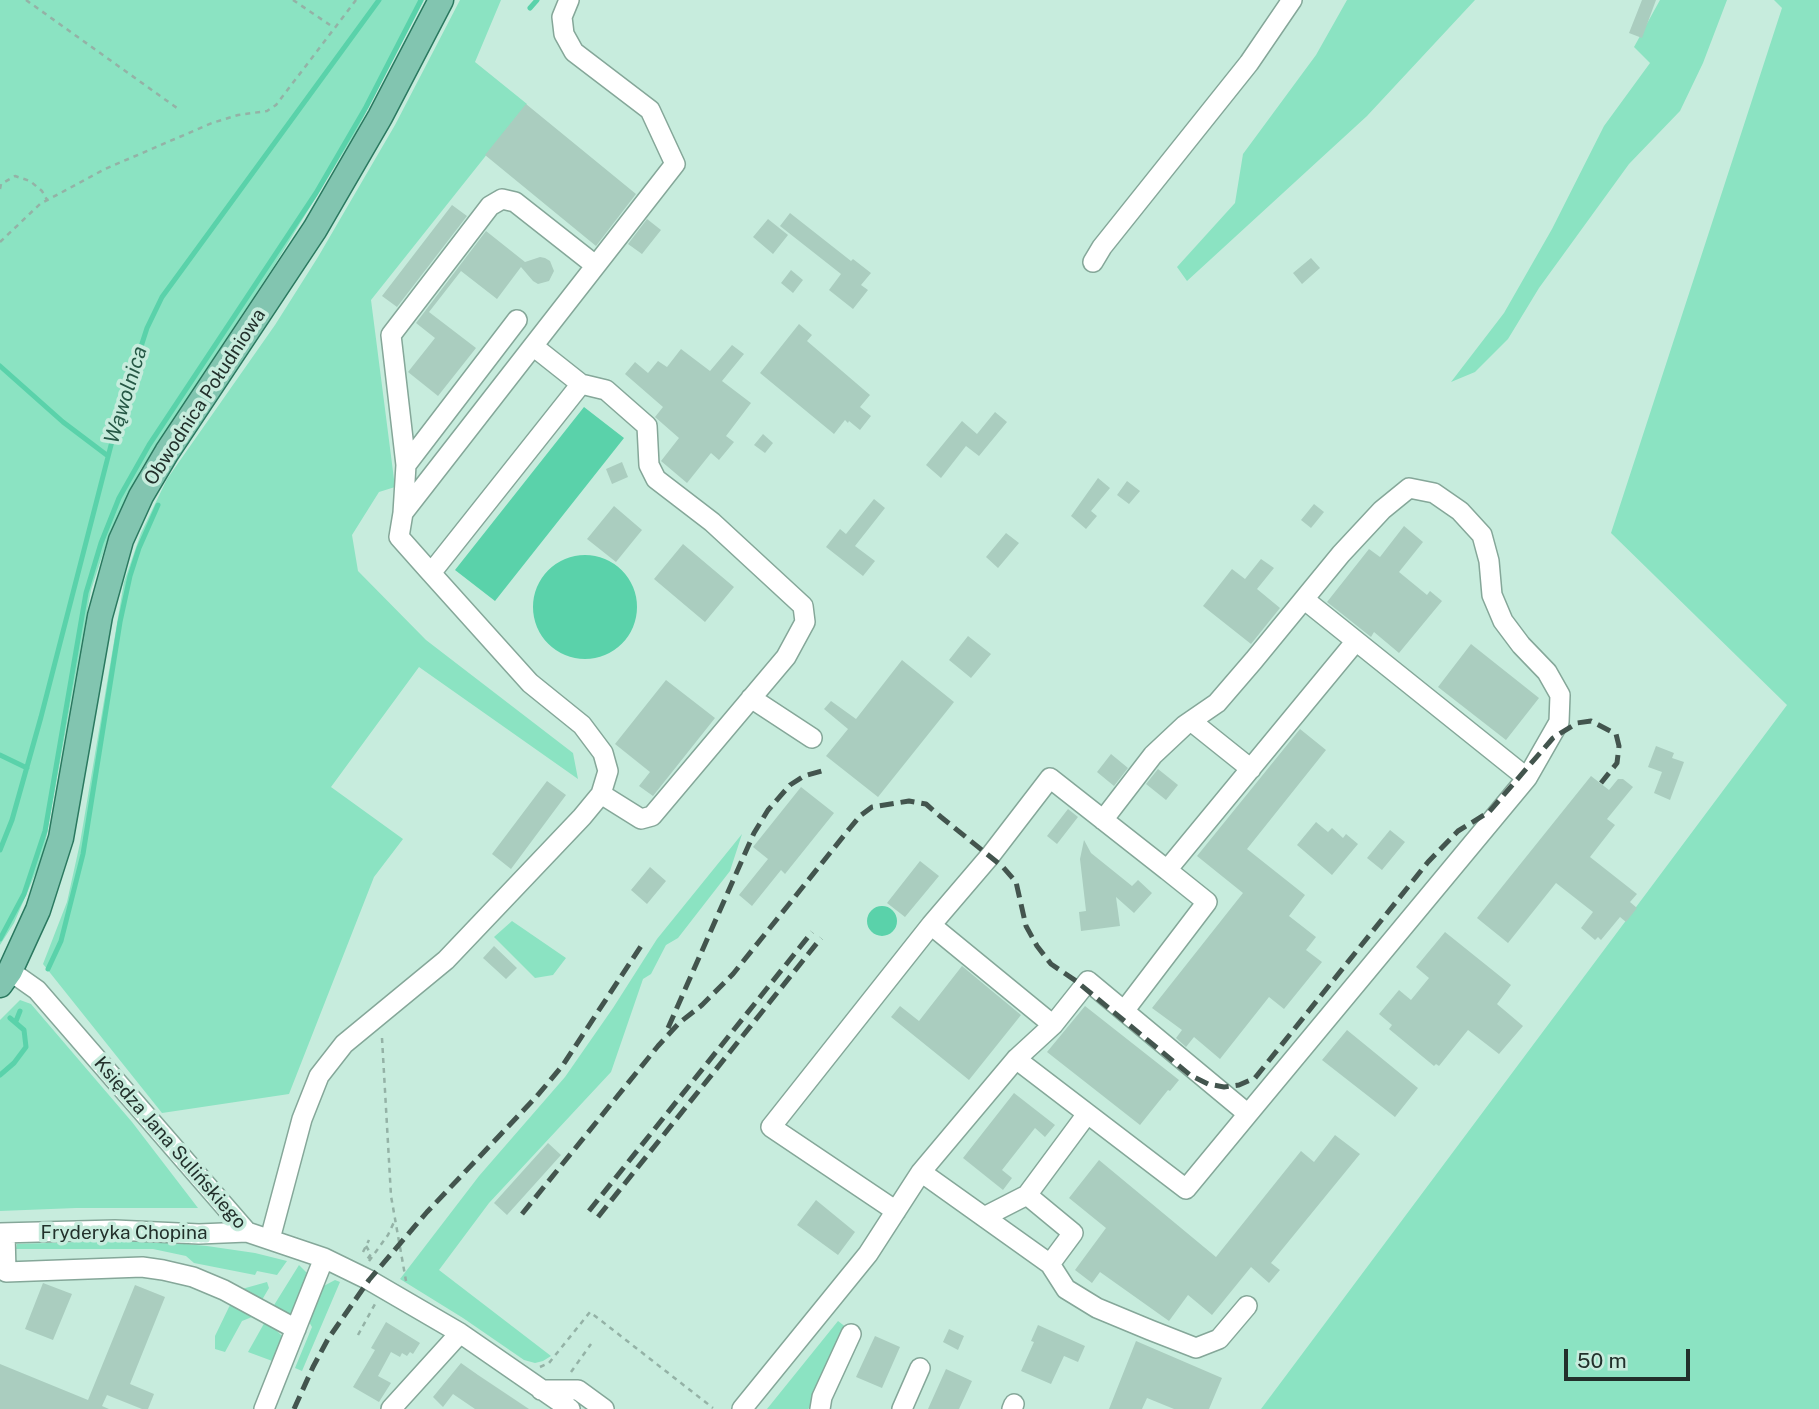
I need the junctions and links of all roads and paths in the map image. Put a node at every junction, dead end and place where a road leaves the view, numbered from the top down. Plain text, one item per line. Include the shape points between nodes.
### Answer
1 (26, 0) edge
2 (293, 0) edge
3 (355, 0) edge
4 (441, 0) edge
5 (569, 0) edge
6 (1292, 0) edge
7 (330, 25) dead end
8 (177, 108) dead end
9 (0, 190) edge
10 (47, 200) junction
11 (0, 242) edge
12 (1093, 262) dead end
13 (595, 265) junction
14 (517, 320) dead end
15 (533, 346) junction
16 (581, 384) junction
17 (406, 465) junction
18 (403, 513) junction
19 (431, 573) junction
20 (1305, 600) junction
21 (1356, 641) junction
22 (751, 698) junction
23 (1191, 721) junction
24 (812, 738) dead end
25 (1251, 769) junction
26 (1527, 778) junction
27 (601, 794) junction
28 (1103, 820) junction
29 (1167, 870) junction
30 (931, 925) junction
31 (5, 978) edge
32 (1124, 1011) junction
33 (381, 1012) junction
34 (1053, 1025) junction
35 (1017, 1059) junction
36 (1087, 1114) junction
37 (1248, 1114) junction
38 (921, 1172) junction
39 (1027, 1195) junction
40 (896, 1211) junction
41 (984, 1217) junction
42 (394, 1222) junction
43 (247, 1232) junction
44 (2, 1233) edge
45 (270, 1239) junction
46 (369, 1240) dead end
47 (366, 1246) junction
48 (362, 1252) dead end
49 (369, 1253) dead end
50 (324, 1258) junction
51 (1050, 1264) junction
52 (364, 1266) dead end
53 (3, 1275) edge
54 (408, 1291) dead end
55 (378, 1299) dead end
56 (1247, 1306) dead end
57 (296, 1329) junction
58 (460, 1333) junction
59 (851, 1334) dead end
60 (358, 1335) dead end
61 (530, 1367) dead end
62 (920, 1368) dead end
63 (541, 1390) junction
64 (713, 1408) edge
65 (264, 1409) edge
66 (391, 1409) edge
67 (570, 1409) edge
68 (604, 1409) edge
69 (742, 1409) edge
70 (820, 1409) edge
71 (902, 1409) edge

1 - 8 path
2 - 7 path
3 - 10 path via 267,111 238,115 176,137
4 - 31 main road, Obwodnica Południowa via 321,218 167,452 121,540 100,616 61,838 38,910
5 - 13 street via 562,17 564,34 574,52 650,110 675,163
6 - 12 street via 1249,63
9 - 10 path via 1,184 15,176 30,181
10 - 11 path
13 - 15 street
13 - 17 street via 515,202 502,199 490,206 391,335
14 - 17 street
15 - 16 street
15 - 18 street
16 - 19 street
16 - 22 street via 606,390 648,426 649,465 656,479 712,522 803,606 805,622 796,640
17 - 18 street
18 - 19 street via 399,537
19 - 27 street via 530,683 582,725 603,753 608,771
20 - 21 street
20 - 23 street via 1217,702
20 - 26 street via 1341,554 1409,488 1434,493 1460,511 1482,535 1492,595 1503,621 1547,672 1560,695 1559,722
21 - 25 street
21 - 26 street
22 - 24 street
22 - 27 street via 652,816 641,819
23 - 25 street
23 - 28 street via 1153,755
25 - 29 street
26 - 37 street
27 - 33 street via 446,960
28 - 29 street
28 - 30 street via 1050,778
29 - 32 street via 1207,902
30 - 34 street
30 - 40 street via 771,1127
31 - 43 street, Księdza Jana Sulińskiego via 37,990
32 - 34 street via 1088,982
32 - 37 street
33 - 42 path
33 - 45 street via 344,1044 319,1076 302,1119
34 - 35 street
35 - 36 street
35 - 38 street
36 - 37 street via 1186,1189
36 - 39 street
38 - 40 street
38 - 41 street
39 - 41 street
39 - 51 street via 1073,1233
40 - 69 street via 868,1254
41 - 51 street
42 - 52 path
42 - 54 path
43 - 44 street, Fryderyka Chopina
43 - 45 street, Księdza Jana Sulińskiego
44 - 53 street
45 - 50 street, Księdza Jana Sulińskiego
46 - 47 path
47 - 48 path
47 - 49 path
50 - 57 street
50 - 58 street, Księdza Jana Sulińskiego
51 - 56 street via 1066,1289 1097,1308 1196,1348 1219,1339
53 - 57 street via 142,1267 163,1270 224,1290
55 - 60 path
57 - 65 street
58 - 63 street, Księdza Jana Sulińskiego
58 - 66 street
59 - 70 street
61 - 64 path via 550,1363 590,1312
62 - 71 street
63 - 67 street, Księdza Jana Sulińskiego
63 - 68 street via 578,1390

